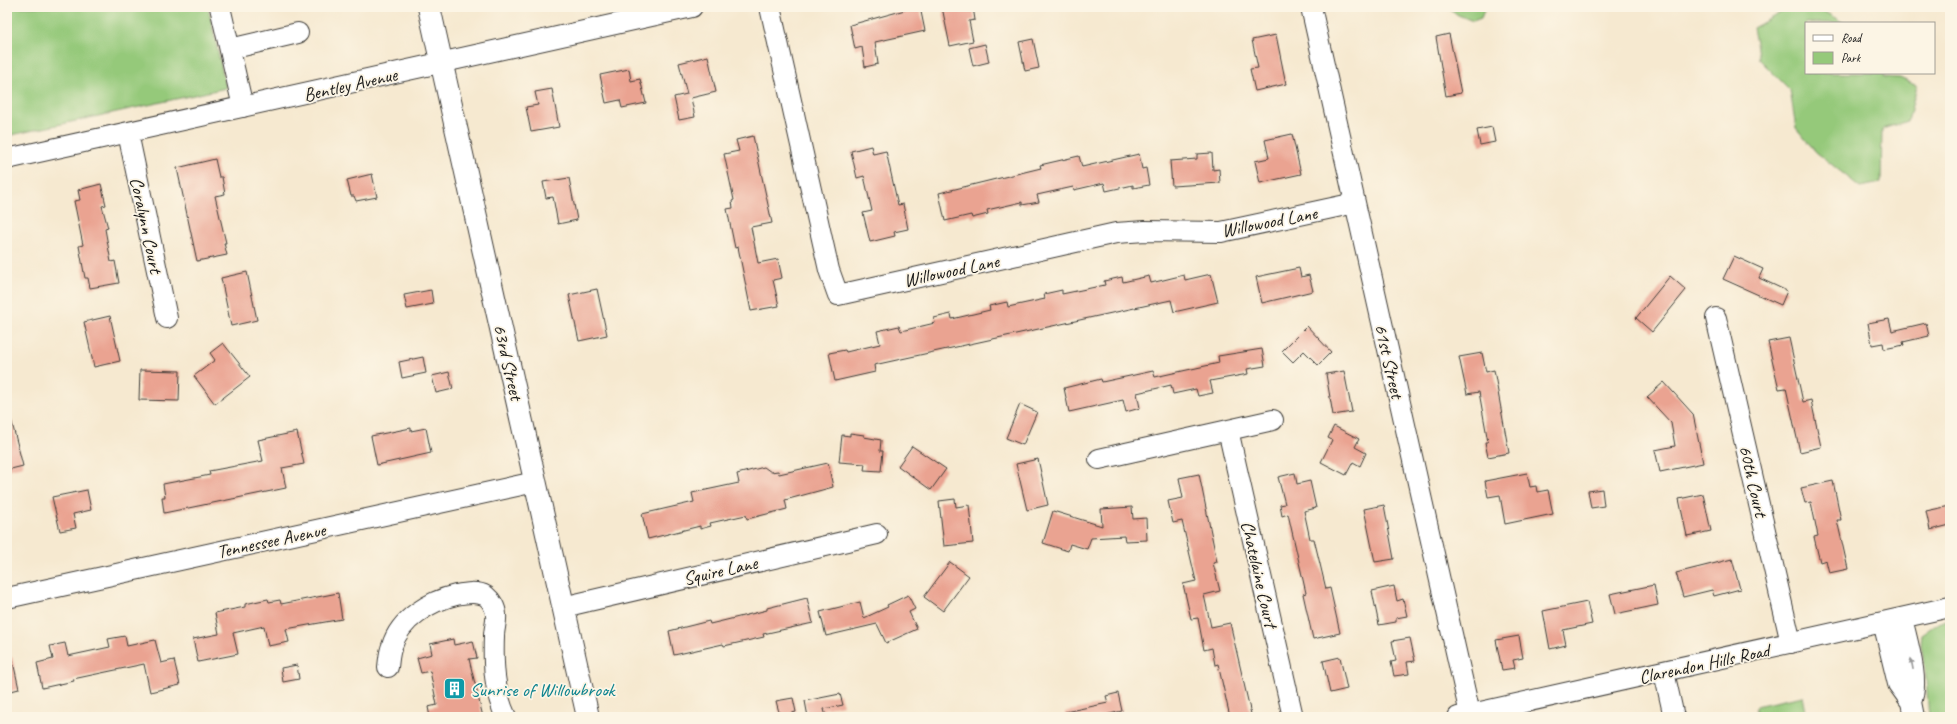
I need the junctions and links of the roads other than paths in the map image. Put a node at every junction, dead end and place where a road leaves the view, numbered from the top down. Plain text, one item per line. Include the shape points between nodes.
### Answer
1 (220, 7) edge
2 (429, 7) edge
3 (692, 7) edge
4 (770, 7) edge
5 (1311, 7) edge
6 (298, 33) dead end
7 (230, 49) junction
8 (442, 63) junction
9 (243, 108) junction
10 (128, 133) junction
11 (7, 159) edge
12 (1355, 203) junction
13 (167, 318) dead end
14 (1716, 318) dead end
15 (1273, 420) dead end
16 (1228, 430) junction
17 (1099, 459) dead end
18 (535, 482) junction
19 (876, 534) dead end
20 (7, 598) edge
21 (563, 607) junction
22 (1950, 607) edge
23 (1902, 618) junction
24 (1883, 622) junction
25 (1791, 644) junction
26 (388, 667) dead end
27 (1664, 672) junction
28 (1912, 710) edge
29 (1464, 716) edge
30 (506, 717) edge
31 (588, 717) edge
32 (1293, 717) edge
33 (1674, 717) edge

1 - 7 street
2 - 8 main road, 63rd Street
3 - 8 street, Bentley Avenue
4 - 12 street, Willowood Lane via 830,270 838,295 1116,233 1221,232
5 - 12 street, 61st Street
6 - 7 street
7 - 9 street
8 - 9 street, Bentley Avenue
8 - 18 main road, 63rd Street
9 - 10 street, Bentley Avenue
10 - 11 street, Bentley Avenue
10 - 13 street, Coralynn Court
12 - 29 street, 61st Street
14 - 25 street, 60th Court
15 - 16 street
16 - 17 street
16 - 32 street, Chatelaine Court
18 - 20 street, Tennessee Avenue
18 - 21 main road, 63rd Street
19 - 21 street, Squire Lane
21 - 31 main road, 63rd Street
22 - 23 street, Clarendon Hills Road
23 - 24 street, Clarendon Hills Road
28 -> 23 street via 1913,671
24 - 25 street, Clarendon Hills Road
24 - 28 street via 1898,684
25 - 27 street, Clarendon Hills Road
26 - 30 street via 392,646 400,631 414,615 440,600 478,593 487,597 493,604 496,615 494,666 497,689
27 - 29 street, Clarendon Hills Road
27 - 33 street

